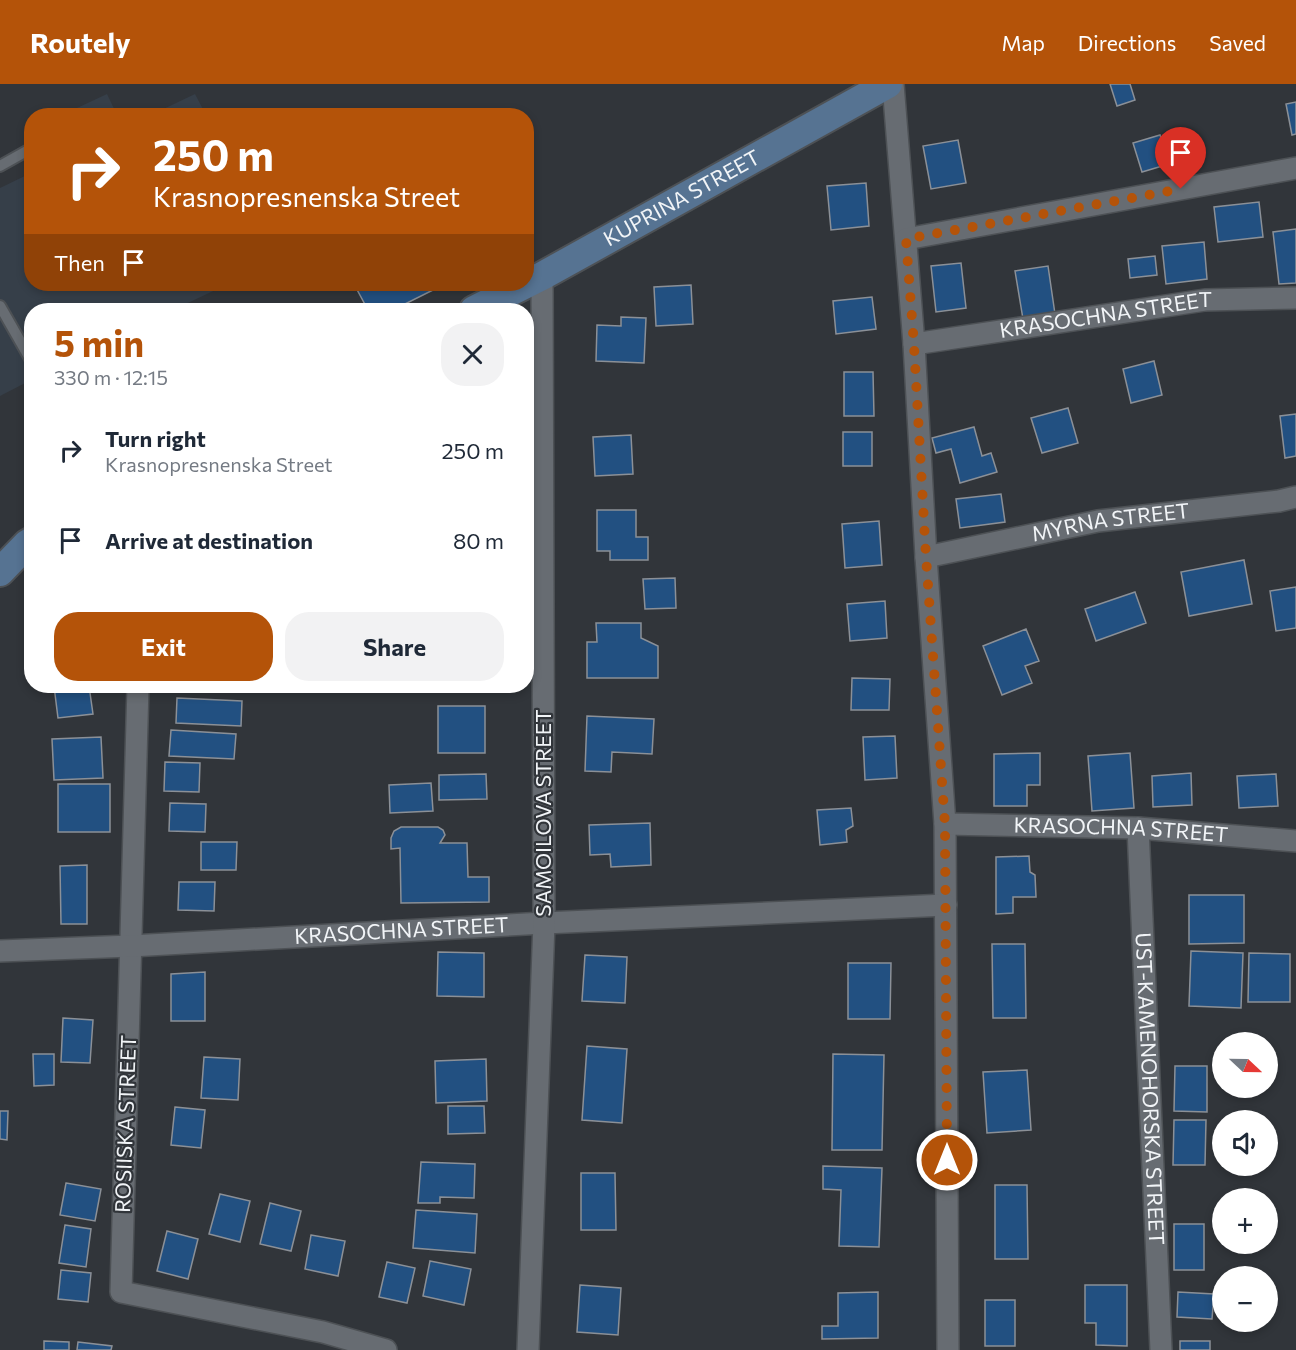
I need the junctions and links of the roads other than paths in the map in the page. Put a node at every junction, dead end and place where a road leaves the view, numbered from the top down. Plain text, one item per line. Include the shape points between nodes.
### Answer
1 (888, 84) edge
2 (893, 84) edge
3 (24, 152) edge
4 (0, 165) edge
5 (1296, 168) edge
6 (906, 239) junction
7 (542, 276) junction
8 (534, 280) edge
9 (512, 291) edge
10 (1296, 298) edge
11 (488, 303) edge
12 (0, 306) edge
13 (914, 345) junction
14 (24, 348) edge
15 (1296, 497) edge
16 (24, 547) edge
17 (926, 557) junction
18 (0, 572) edge
19 (138, 693) edge
20 (945, 824) junction
21 (1138, 828) junction
22 (1296, 841) edge
23 (946, 905) junction
24 (544, 923) junction
25 (131, 946) junction
26 (0, 951) edge
27 (386, 1350) edge
28 (528, 1350) edge
29 (948, 1350) edge
30 (1161, 1350) edge

1 - 7 main road, KUPRINA STREET
2 - 6 street
3 - 4 lane
5 - 6 street
6 - 13 street
7 - 8 main road, KUPRINA STREET
7 - 24 street, SAMOILOVA STREET
9 - 11 main road, KUPRINA STREET
10 - 13 street, KRASOCHNA STREET via 1205,300
12 - 14 lane
13 - 17 street
15 - 17 street, MYRNA STREET via 1098,521
16 - 18 main road
17 - 20 street
19 - 25 street, ROSIISKA STREET
20 - 21 street, KRASOCHNA STREET
20 - 23 street
21 - 22 street, KRASOCHNA STREET
21 - 30 street, UST-KAMENOHORSKA STREET
23 - 24 street, KRASOCHNA STREET
23 - 29 street
24 - 25 street, KRASOCHNA STREET
24 - 28 street, SAMOILOVA STREET
25 - 26 street, KRASOCHNA STREET
25 - 27 street, ROSIISKA STREET via 121,1292 323,1332

